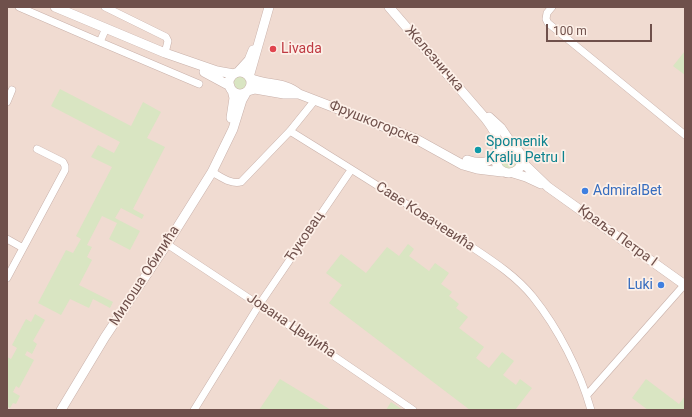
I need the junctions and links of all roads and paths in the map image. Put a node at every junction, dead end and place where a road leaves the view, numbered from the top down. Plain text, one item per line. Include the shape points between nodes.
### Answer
1 (19, 7) edge
2 (55, 7) edge
3 (105, 7) edge
4 (269, 7) edge
5 (389, 7) edge
6 (552, 7) edge
7 (106, 28) junction
8 (259, 40) junction
9 (100, 42) junction
10 (165, 53) junction
11 (184, 60) junction
12 (236, 73) junction
13 (250, 77) junction
14 (199, 84) dead end
15 (231, 88) junction
16 (12, 90) dead end
17 (247, 92) junction
18 (299, 94) junction
19 (315, 100) junction
20 (7, 102) edge
21 (480, 111) junction
22 (290, 131) junction
23 (685, 135) edge
24 (226, 140) junction
25 (514, 147) junction
26 (37, 149) dead end
27 (496, 154) junction
28 (448, 156) junction
29 (522, 162) junction
30 (351, 170) junction
31 (212, 172) junction
32 (502, 172) junction
33 (513, 173) junction
34 (548, 187) junction
35 (7, 239) edge
36 (167, 244) junction
37 (23, 248) junction
38 (7, 278) edge
39 (685, 285) edge
40 (259, 304) junction
41 (587, 395) junction
42 (61, 410) edge
43 (194, 410) edge
44 (413, 410) edge
45 (591, 410) edge

1 - 9 street
2 - 7 street
3 - 10 street via 166,37 168,41
4 - 8 street
5 - 21 street, Железничка
6 - 23 street via 547,13 548,23
7 - 9 street
7 - 10 street
8 - 12 street via 248,60
8 - 13 street
9 - 14 street
10 - 11 street
11 - 12 street via 217,71
11 - 15 street
12 - 13 street via 244,73
12 - 15 street via 230,80
13 - 17 street via 251,86
13 - 18 street, Фрушкогорска via 256,81 277,83
15 - 17 street via 240,94
15 - 24 street, Милоша Обилића via 234,98
16 - 20 street
17 - 18 street, Фрушкогорска via 255,89
17 - 24 street, Милоша Обилића via 233,129
18 - 19 street, Фрушкогорска
19 - 22 street
19 - 28 street, Фрушкогорска via 416,139
21 - 25 street, Железничка via 501,128
21 - 27 street, Железничка via 495,131 498,141
22 - 30 street, Саве Ковачевића
22 - 31 street via 240,182 230,181
24 - 31 street, Милоша Обилића
25 - 27 street via 506,146
25 - 29 street via 520,152
26 - 37 street via 63,162 66,167
27 - 28 street, Фрушкогорска via 487,162
27 - 32 street via 495,163
28 - 32 street, Фрушкогорска via 470,167
29 - 33 street via 519,169
29 - 34 street, Краља Петра I
30 - 40 street, Ћуковац
30 - 41 street, Саве Ковачевића via 404,202 512,276 533,296 550,320
31 - 36 street, Милоша Обилића
32 - 33 street
33 - 34 street, Краља Петра I
34 - 39 street, Краља Петра I
35 - 37 street
36 - 40 street, Јована Цвијића
36 - 42 street, Милоша Обилића via 105,337
37 - 38 street
39 - 41 street
40 - 43 street, Ћуковац
40 - 44 street, Јована Цвијића
41 - 45 street, Саве Ковачевића

